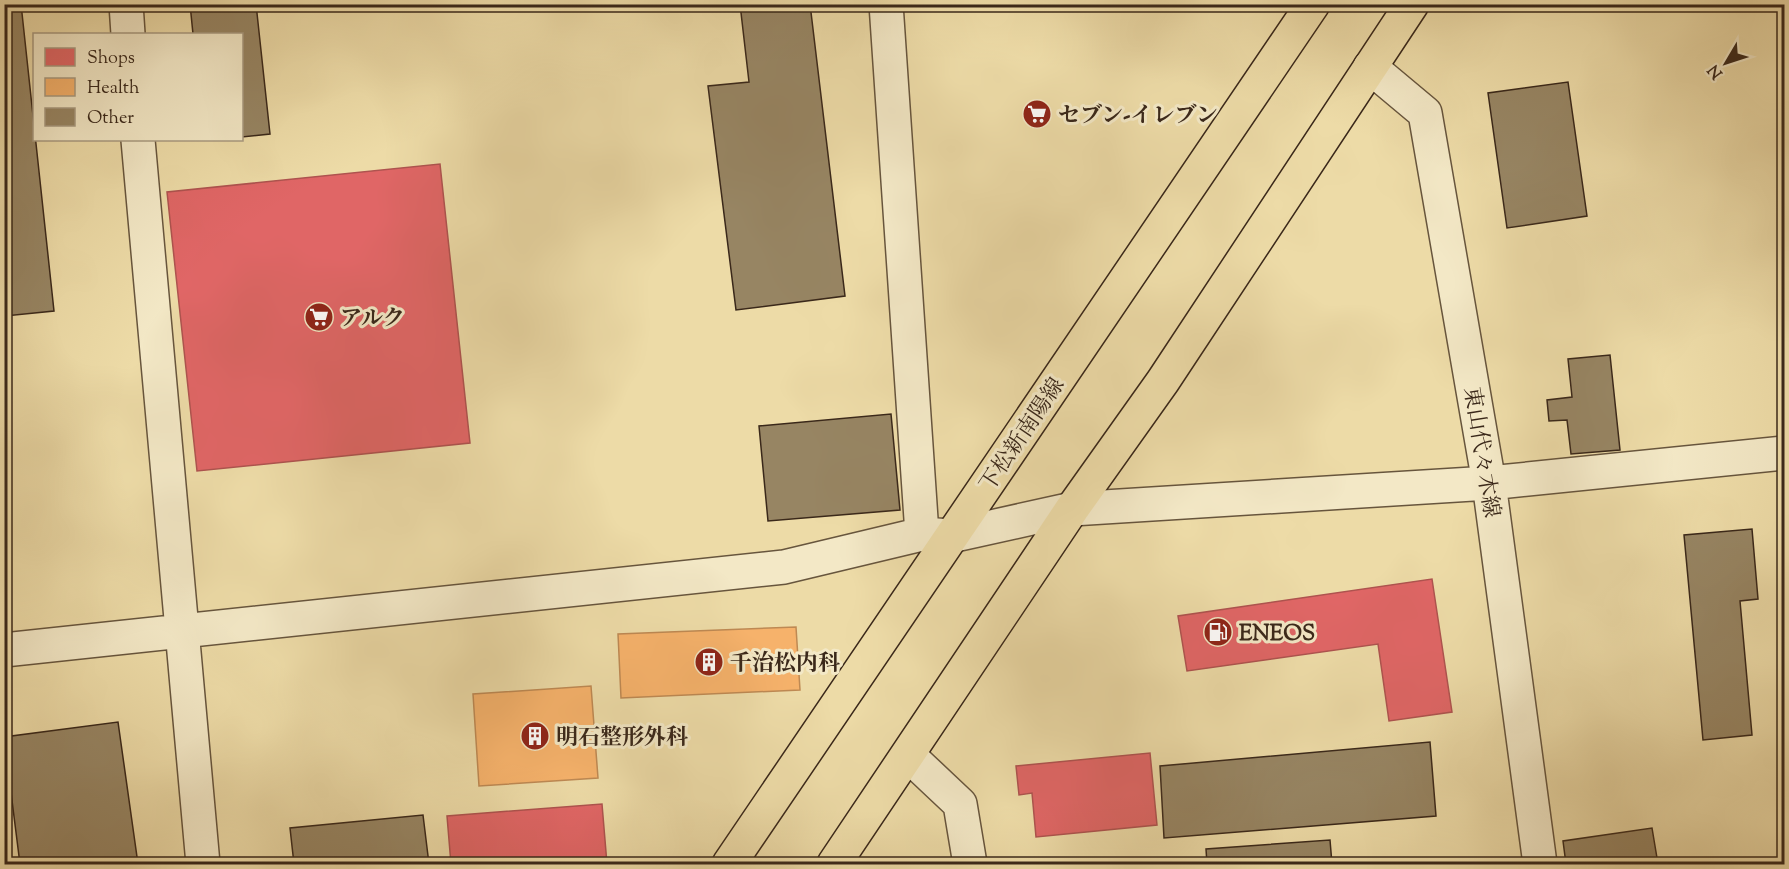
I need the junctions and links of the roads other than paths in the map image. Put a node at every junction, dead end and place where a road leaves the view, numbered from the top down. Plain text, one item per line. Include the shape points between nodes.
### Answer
1 (126, 4) edge
2 (886, 4) edge
3 (1313, 4) edge
4 (1412, 4) edge
5 (128, 33) edge
6 (1370, 67) junction
7 (138, 141) edge
8 (1785, 453) edge
9 (1489, 483) junction
10 (1071, 509) junction
11 (936, 535) junction
12 (182, 631) junction
13 (4, 650) edge
14 (908, 755) junction
15 (203, 864) edge
16 (729, 864) edge
17 (834, 864) edge
18 (969, 864) edge
19 (1540, 864) edge

1 - 5 street
2 - 11 street
3 - 11 main road, 下松新南陽線
4 - 6 main road
6 - 9 street, 東山代々木線 via 1425,113
6 - 10 main road via 1163,381
7 - 12 street
8 - 9 street
9 - 10 street
9 - 19 street, 東山代々木線
10 - 11 street
10 - 14 main road
11 - 12 street via 784,567
11 - 16 main road, 下松新南陽線
12 - 13 street
12 - 15 street
14 - 17 main road
14 - 18 street via 960,804

